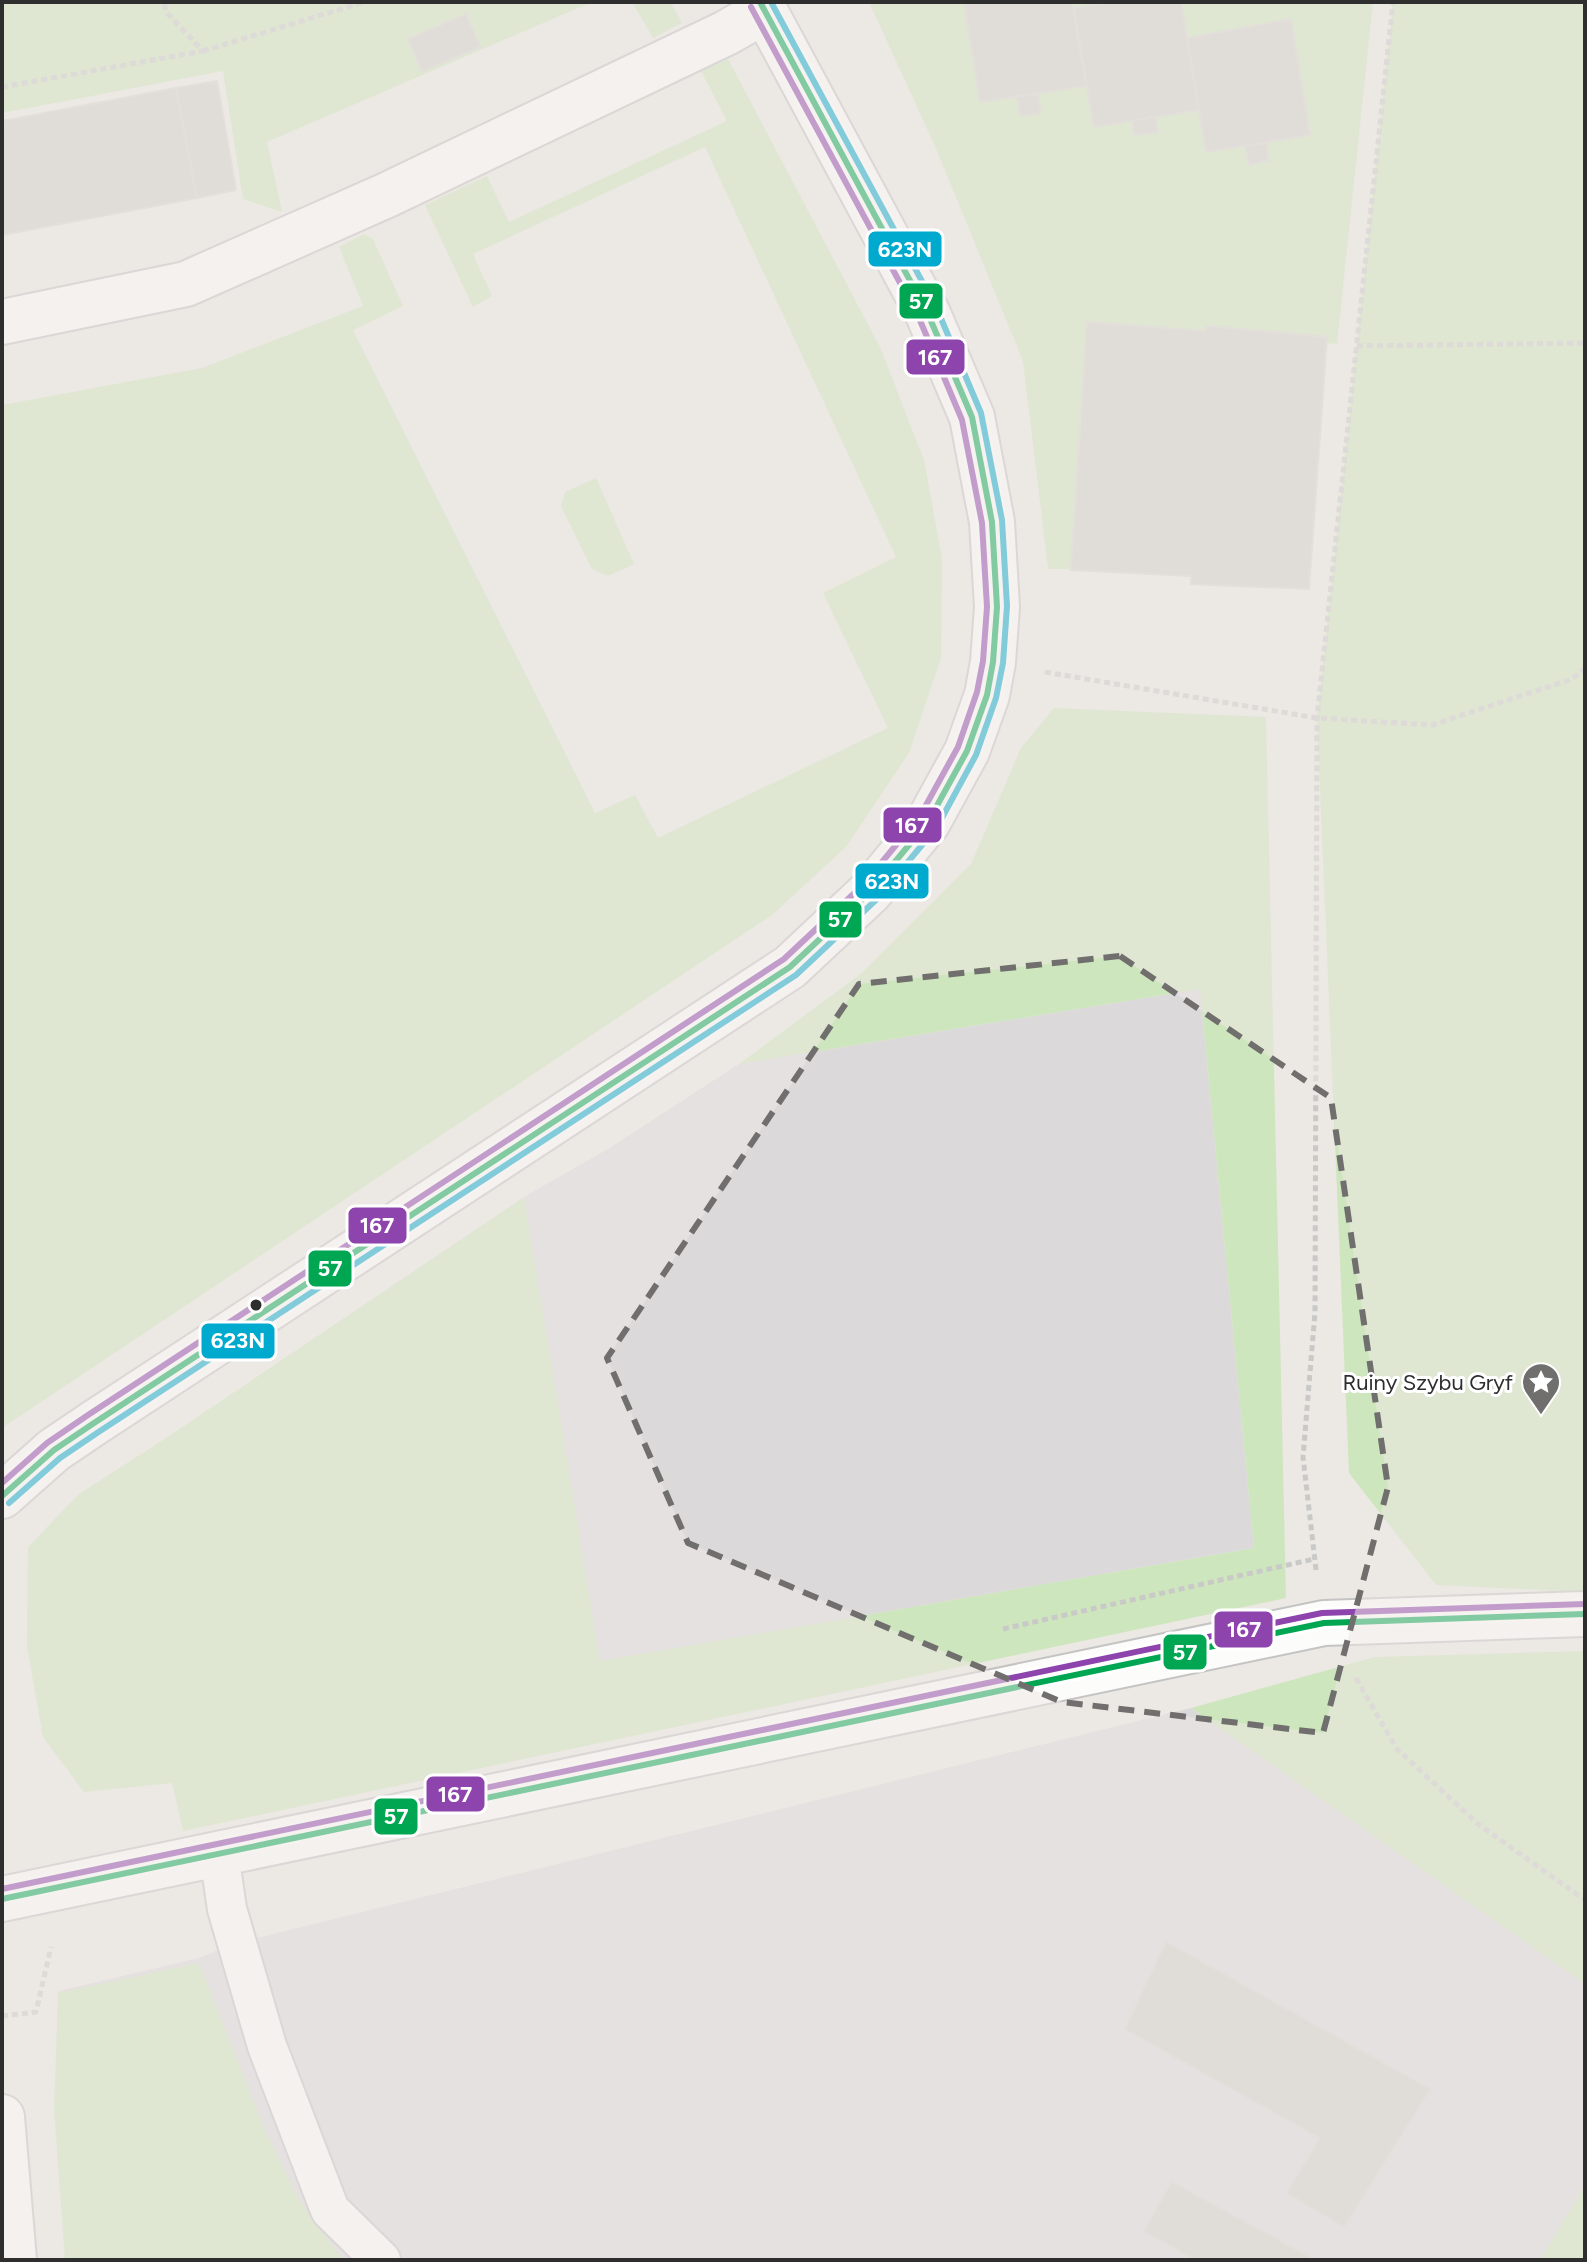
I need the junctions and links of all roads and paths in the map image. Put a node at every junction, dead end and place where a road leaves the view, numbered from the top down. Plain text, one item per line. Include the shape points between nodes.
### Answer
1 (164, 2) edge
2 (364, 2) edge
3 (1393, 2) edge
4 (763, 7) edge
5 (203, 51) junction
6 (2, 87) edge
7 (2, 322) edge
8 (1585, 343) edge
9 (1357, 346) junction
10 (993, 662) junction
11 (1585, 669) edge
12 (1317, 718) junction
13 (2, 1496) edge
14 (1314, 1559) dead end
15 (1585, 1614) edge
16 (1324, 1623) junction
17 (219, 1854) junction
18 (2, 1899) edge
19 (1585, 1900) edge
20 (51, 1944) dead end
21 (2, 2016) edge
22 (2, 2117) edge
23 (14, 2260) edge
24 (381, 2260) edge

1 - 5 path via 166,12
2 - 5 path
3 - 9 path
4 - 7 street via 726,33 387,195 186,284
4 - 10 street via 928,314 972,417 992,522 997,607
5 - 6 path
8 - 9 path
9 - 12 path
10 - 12 path
10 - 13 street via 967,751 928,822 870,892 790,967 94,1423
11 - 12 path via 1572,679 1432,725
12 - 14 path via 1315,1312 1303,1457
15 - 16 street
16 - 17 street
16 - 19 path via 1396,1748 1478,1824
17 - 18 street
17 - 24 lane via 227,1909 267,2046 330,2210
20 - 21 path via 36,2012
22 - 23 street

